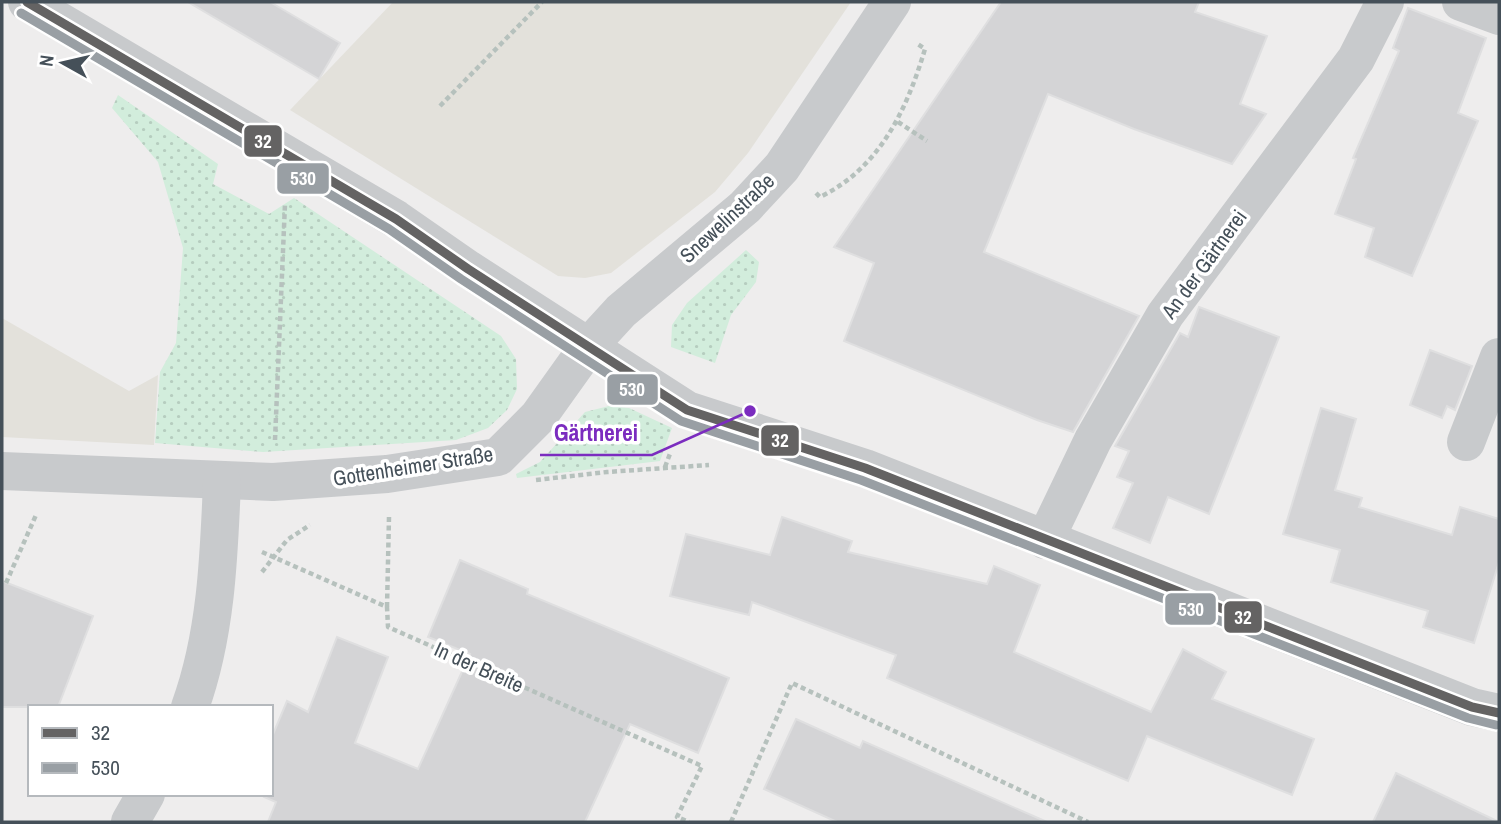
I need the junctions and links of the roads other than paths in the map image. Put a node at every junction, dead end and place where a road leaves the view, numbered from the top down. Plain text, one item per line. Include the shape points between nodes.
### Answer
1 (27, 2) edge
2 (1385, 2) edge
3 (1461, 2) edge
4 (887, 10) edge
5 (1499, 16) edge
6 (587, 347) junction
7 (1499, 356) edge
8 (1465, 442) dead end
9 (2, 471) edge
10 (222, 482) junction
11 (1045, 540) junction
12 (191, 705) edge
13 (1499, 713) edge
14 (145, 796) edge
15 (130, 822) edge

1 - 6 street via 396,219
2 - 11 street, An der Gärtnerei via 1356,60 1165,315 1093,440
3 - 5 street
4 - 6 street, Snewelinstraße via 782,167 745,207 621,311
6 - 10 street, Gottenheimer Straße via 538,417 498,457 387,474
6 - 11 street via 687,410 865,468
7 - 8 street
9 - 10 street, Gottenheimer Straße
10 - 12 street via 208,643
11 - 13 street via 1472,707
14 - 15 street

